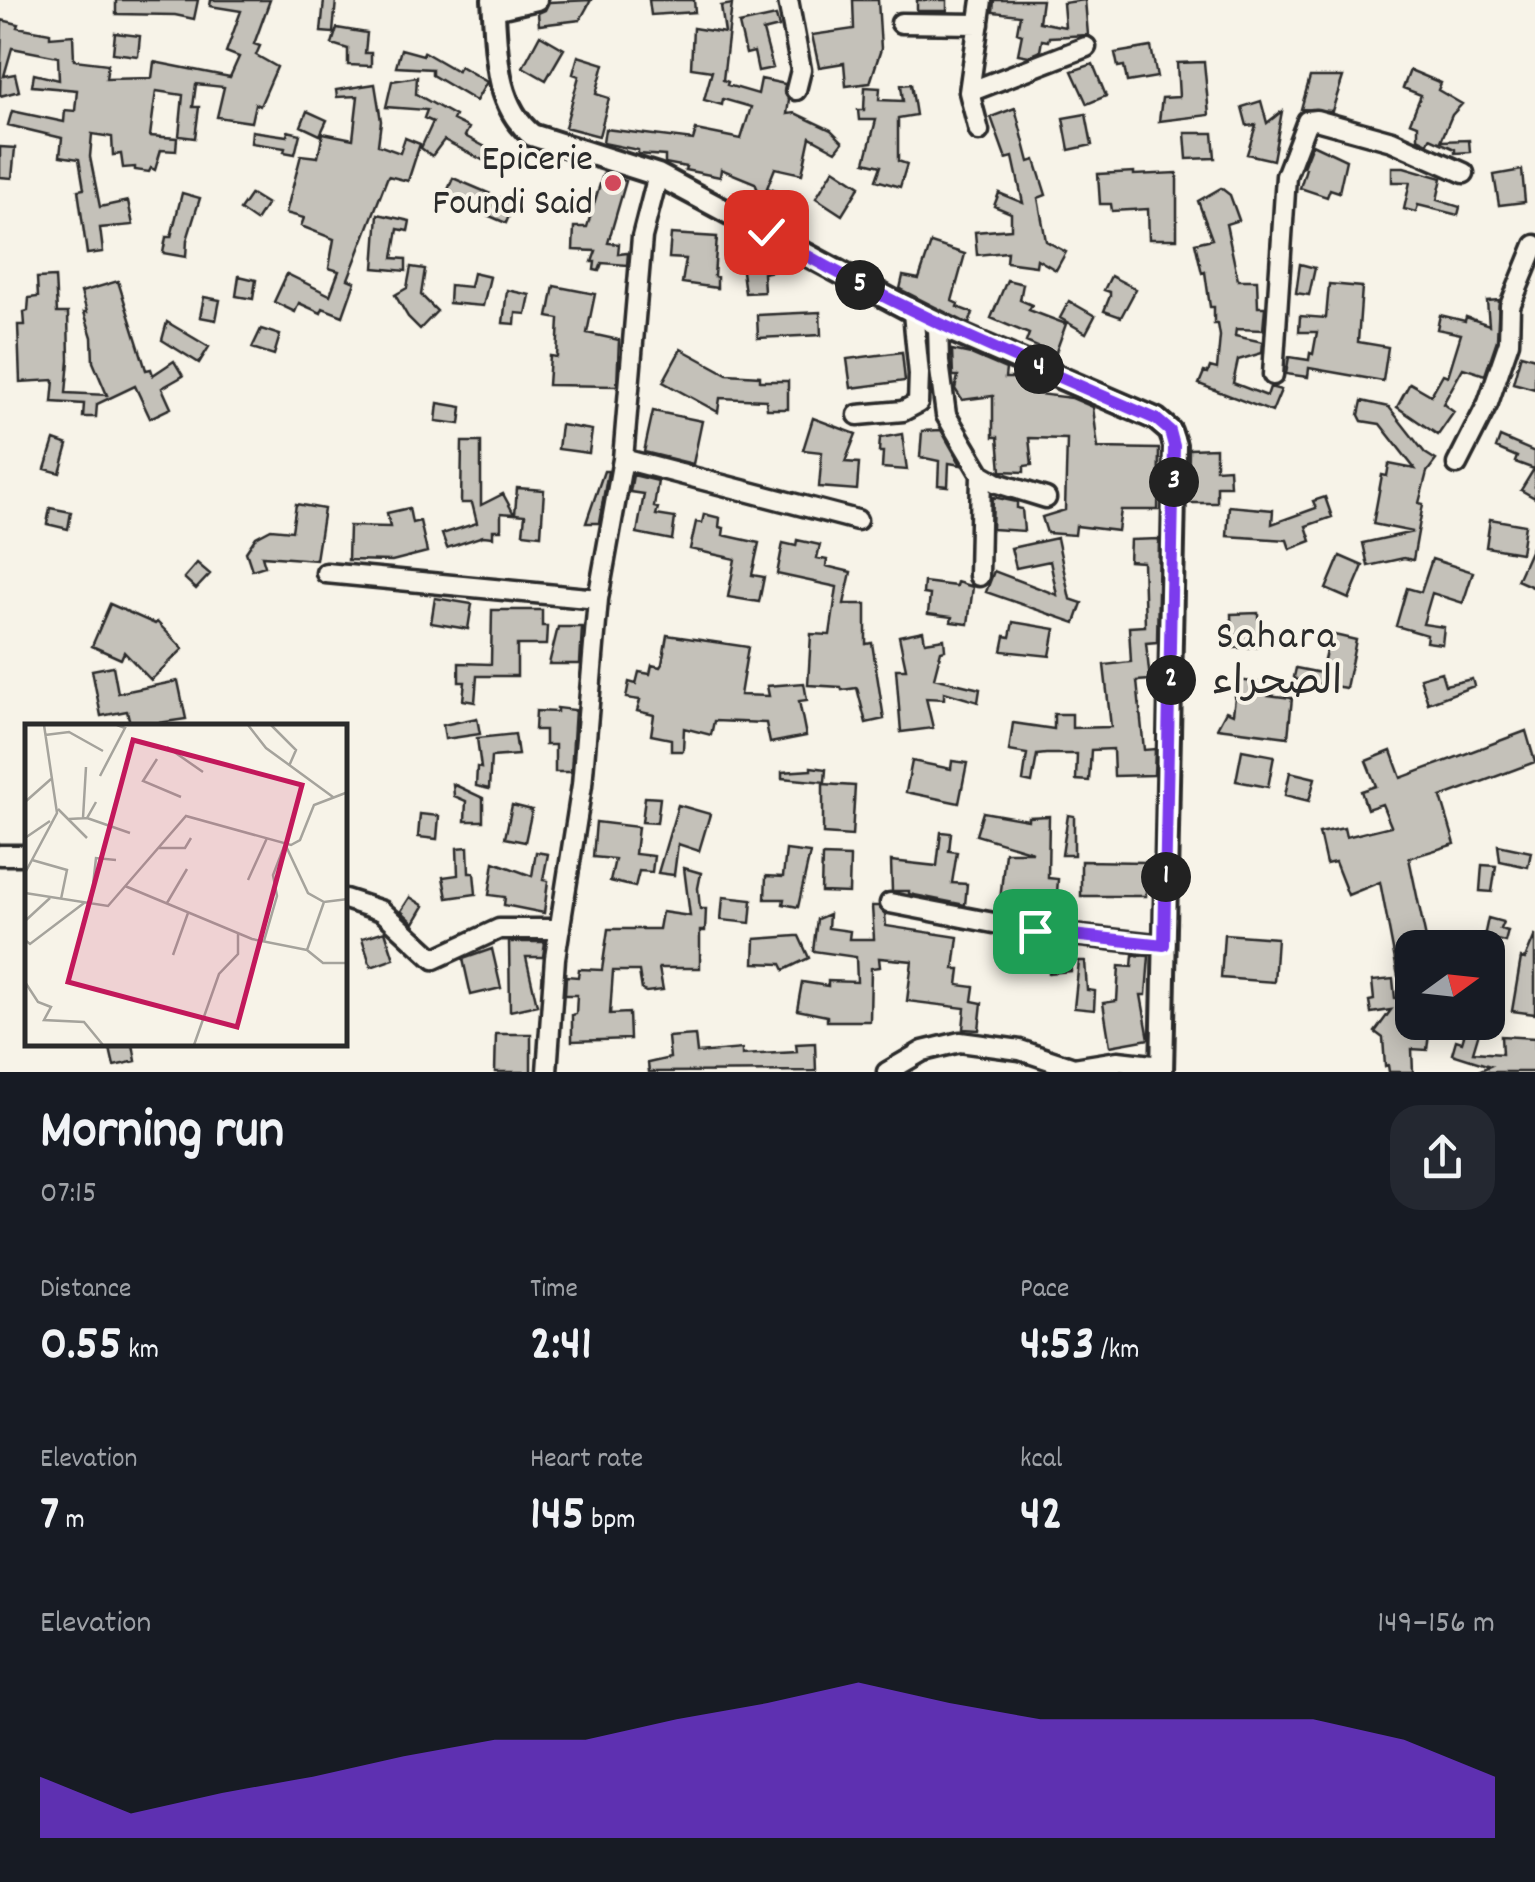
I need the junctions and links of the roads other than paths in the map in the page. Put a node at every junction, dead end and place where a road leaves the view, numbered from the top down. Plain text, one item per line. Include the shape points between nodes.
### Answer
1 (537, 0) edge
2 (788, 0) edge
3 (982, 0) edge
4 (493, 5) edge
5 (902, 23) dead end
6 (979, 24) junction
7 (1086, 47) dead end
8 (796, 90) dead end
9 (969, 92) junction
10 (979, 131) dead end
11 (1464, 173) dead end
12 (658, 175) junction
13 (1535, 245) edge
14 (913, 313) junction
15 (938, 325) junction
16 (1272, 376) dead end
17 (858, 415) dead end
18 (623, 459) junction
19 (1457, 464) dead end
20 (981, 474) junction
21 (1046, 498) dead end
22 (856, 520) dead end
23 (326, 574) dead end
24 (979, 576) dead end
25 (598, 599) junction
26 (348, 900) edge
27 (890, 903) dead end
28 (560, 929) junction
29 (1164, 945) junction
30 (1156, 1070) edge
31 (547, 1072) edge
32 (887, 1072) edge

1 - 4 street
2 - 8 street via 801,70
3 - 6 street
4 - 12 main road via 504,100 518,124 532,135
5 - 6 street
6 - 9 street
7 - 9 street
9 - 10 street
11 - 16 street via 1392,141 1308,121 1286,176
12 - 14 main road
12 - 18 street via 642,237
13 - 19 street via 1510,306 1508,342 1488,402
14 - 15 main road
14 - 17 street via 918,403
15 - 20 street via 946,415
15 - 29 main road via 1156,419 1170,431 1174,551
18 - 22 street
18 - 25 street
20 - 21 street
20 - 24 street
23 - 25 street
25 - 28 street via 582,785
26 - 28 street via 382,911 434,958 499,929
27 - 29 street via 1035,931
28 - 31 street
29 - 30 main road
30 - 32 street via 1118,1061 1074,1068 1020,1050 960,1042 923,1051

